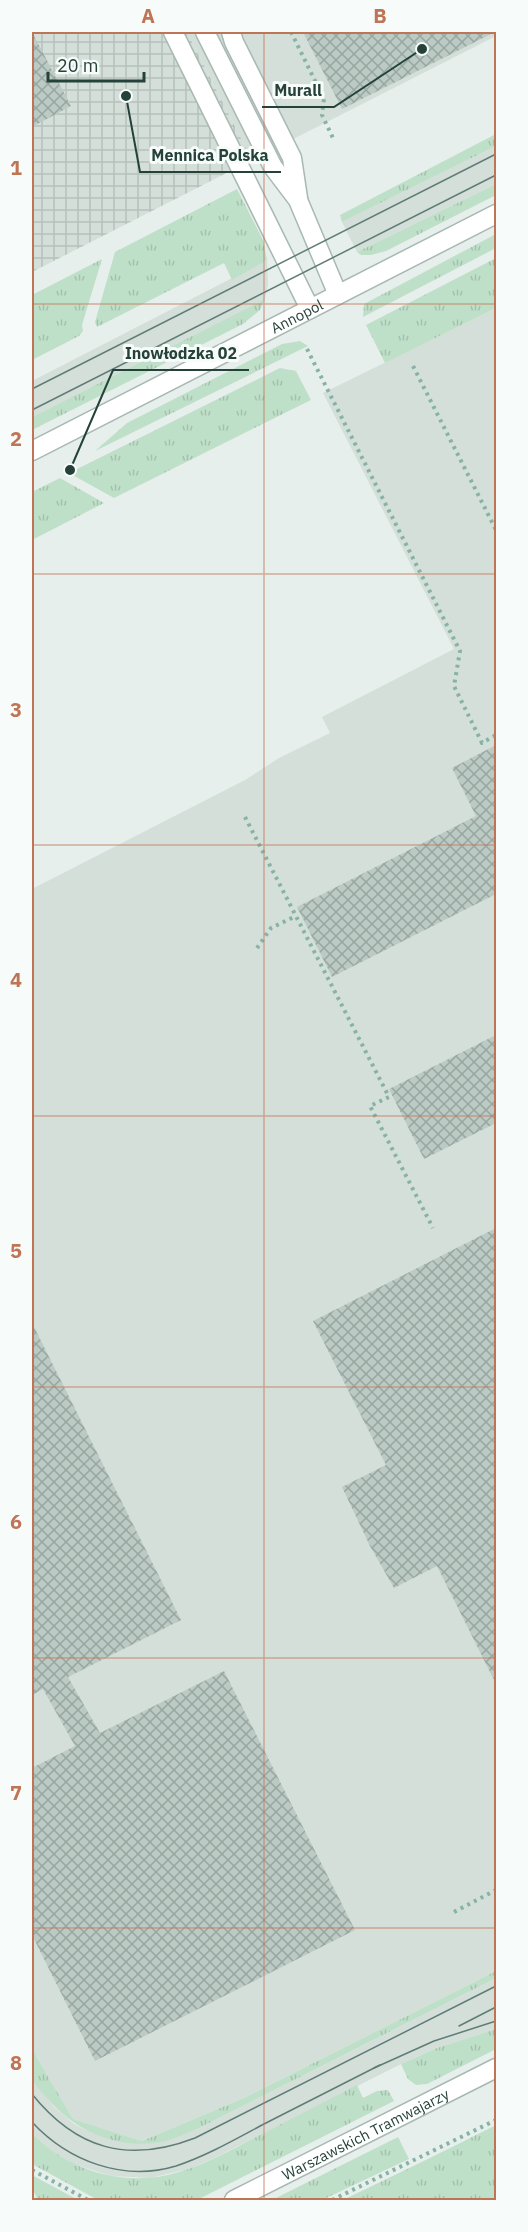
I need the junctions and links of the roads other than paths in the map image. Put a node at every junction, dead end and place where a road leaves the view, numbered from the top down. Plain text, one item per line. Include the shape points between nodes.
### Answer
1 (173, 32) edge
2 (204, 32) edge
3 (231, 32) edge
4 (298, 200) junction
5 (496, 214) edge
6 (338, 295) junction
7 (310, 309) junction
8 (32, 451) edge
9 (496, 2068) edge
10 (234, 2200) edge

1 - 7 street
2 - 4 street via 273,167
3 - 4 street via 292,158
4 - 6 street
5 - 6 street, Annopol
6 - 7 street, Annopol
7 - 8 street, Annopol
9 - 10 street, Warszawskich Tramwajarzy

